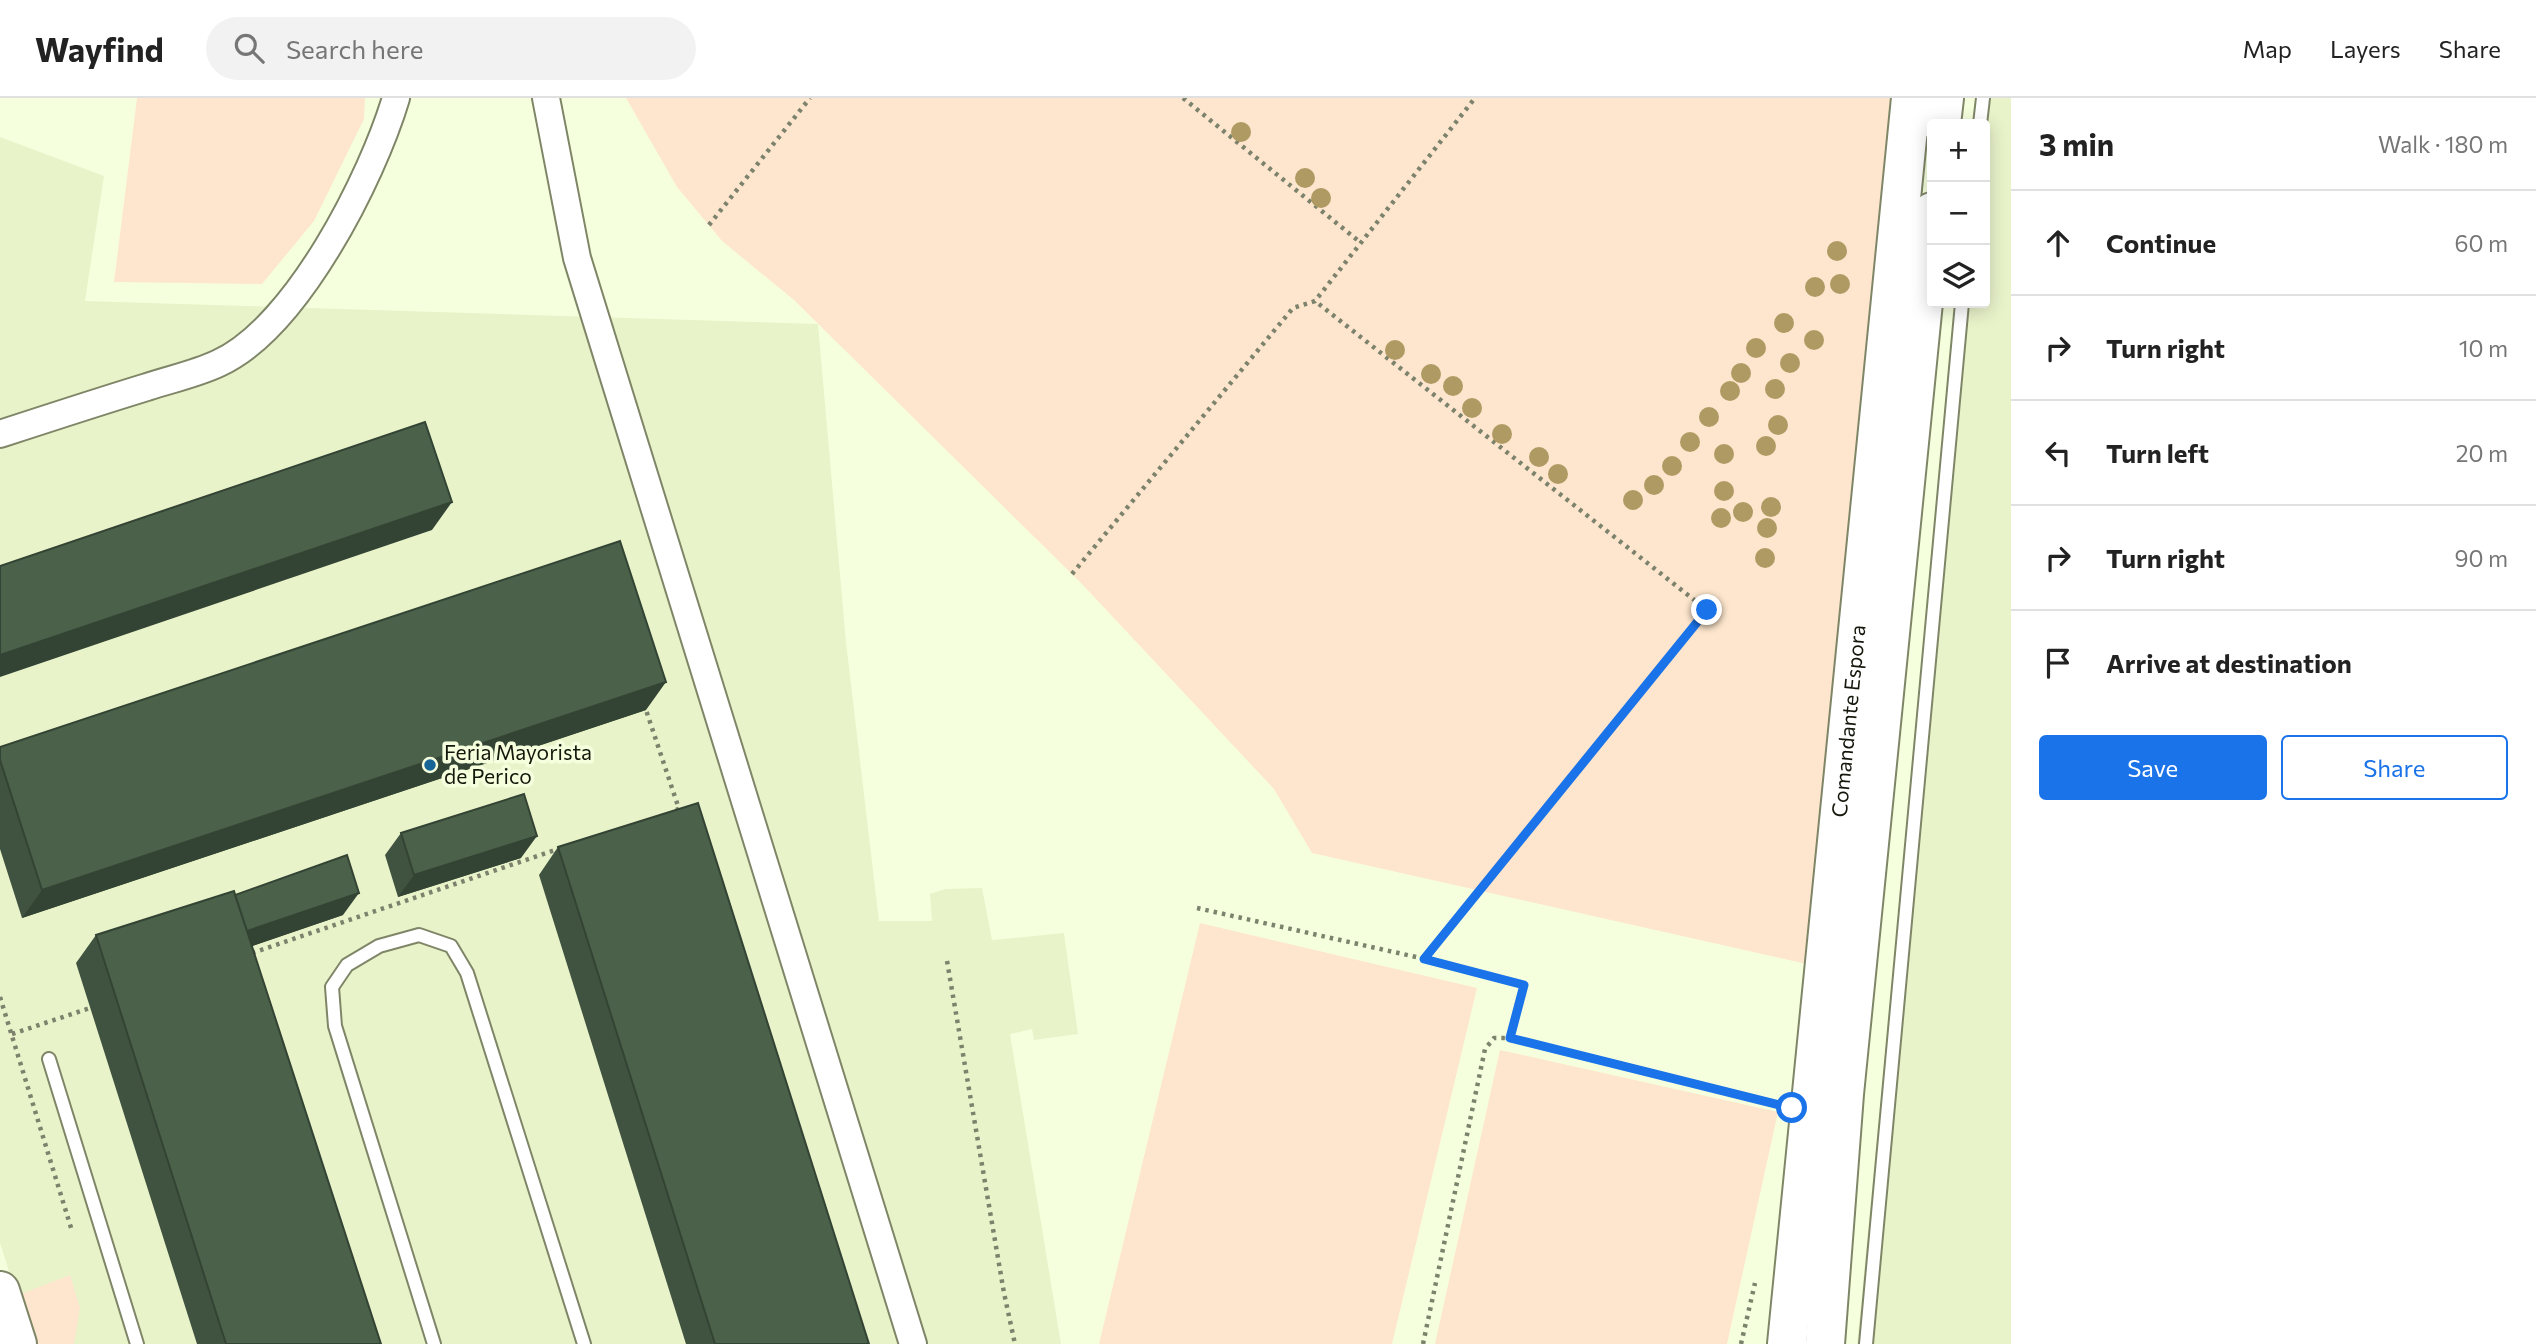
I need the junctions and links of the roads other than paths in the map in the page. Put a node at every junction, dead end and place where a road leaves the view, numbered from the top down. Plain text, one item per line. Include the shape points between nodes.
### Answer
1 (396, 98) edge
2 (546, 98) edge
3 (1911, 98) edge
4 (1944, 98) edge
5 (1983, 98) edge
6 (1942, 119) edge
7 (1981, 119) edge
8 (1929, 245) edge
9 (1962, 308) edge
10 (0, 435) edge
11 (49, 1059) dead end
12 (0, 1291) edge
13 (17, 1344) edge
14 (137, 1344) edge
15 (433, 1344) edge
16 (584, 1344) edge
17 (913, 1344) edge
18 (1787, 1344) edge
19 (1825, 1344) edge
20 (1866, 1344) edge

1 - 10 street via 383,142 344,216 309,277 264,331 220,363
2 - 17 street via 577,258
3 - 18 main road, Comandante Espora
4 - 6 main road
5 - 7 lane
8 - 19 main road, Comandante Espora via 1844,1094
9 - 20 lane
11 - 14 lane
12 - 13 main road
15 - 16 lane via 335,1026 332,986 347,965 379,946 419,935 451,946 467,973

